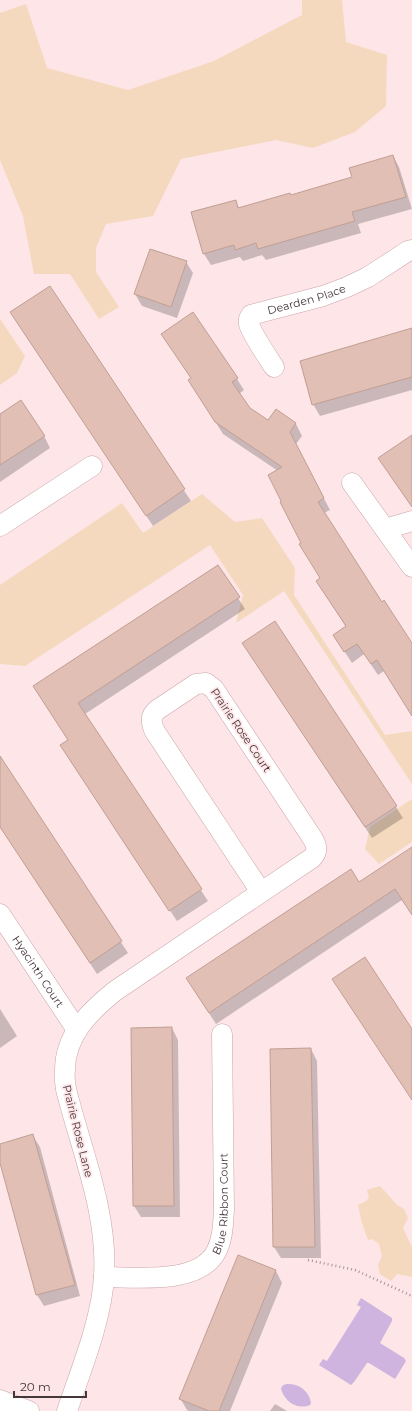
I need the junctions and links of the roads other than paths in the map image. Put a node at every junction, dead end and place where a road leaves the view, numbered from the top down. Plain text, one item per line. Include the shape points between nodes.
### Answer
1 (412, 250) edge
2 (274, 368) dead end
3 (92, 466) dead end
4 (352, 483) dead end
5 (412, 520) edge
6 (0, 526) edge
7 (385, 529) junction
8 (412, 567) edge
9 (261, 892) junction
10 (0, 914) edge
11 (77, 1030) junction
12 (222, 1034) dead end
13 (104, 1277) junction
14 (0, 1400) edge
15 (29, 1411) edge
16 (67, 1411) edge

1 - 2 street, Dearden Place via 347,287 251,315 249,322 252,330
3 - 6 street
4 - 7 street
5 - 7 street
7 - 8 street
9 - 9 street, Prairie Rose Court via 312,858 317,849 316,844 214,689 206,682 196,684 157,710 151,719 152,725
9 - 11 street, Prairie Rose Lane via 116,991 95,1007
10 - 11 street, Hyacinth Court
11 - 13 street, Prairie Rose Lane via 68,1046 64,1069 66,1089 98,1207 103,1235
12 - 13 street, Blue Ribbon Court via 224,1210 222,1235 216,1252 206,1265 188,1274 173,1277
13 - 16 street, Prairie Rose Lane via 96,1323
14 - 15 street

